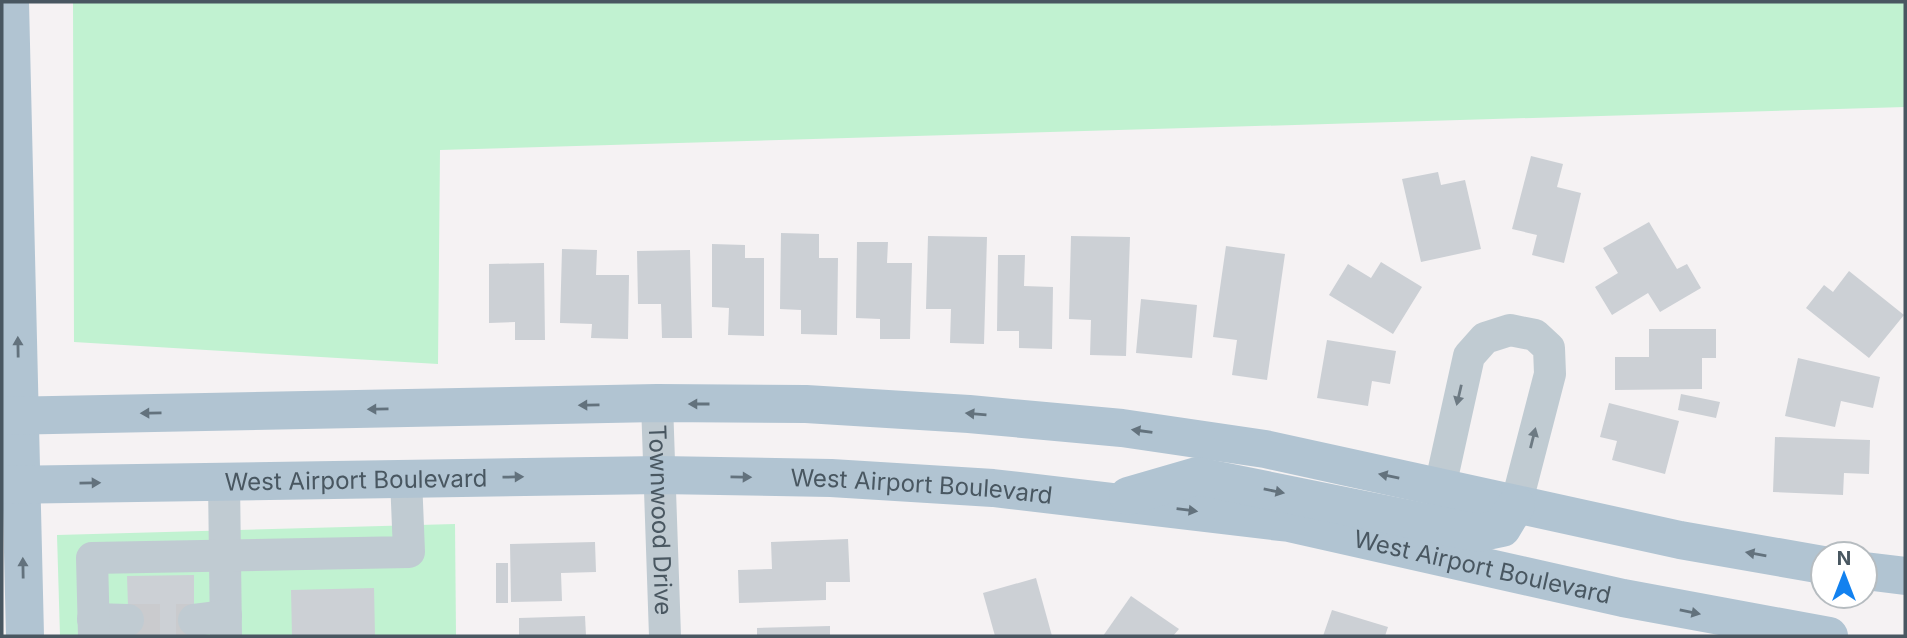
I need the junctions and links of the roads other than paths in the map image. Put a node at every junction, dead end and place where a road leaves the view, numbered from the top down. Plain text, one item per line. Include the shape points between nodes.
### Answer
1 (10, 2) edge
2 (657, 403) junction
3 (11, 416) edge
4 (660, 475) junction
5 (407, 478) junction
6 (224, 481) junction
7 (12, 484) edge
8 (1440, 487) junction
9 (1113, 500) junction
10 (1516, 505) junction
11 (225, 555) junction
12 (1809, 563) edge
13 (1879, 573) edge
14 (1905, 576) edge
15 (128, 620) tunnel mouth
16 (194, 620) tunnel mouth
17 (226, 626) edge
18 (93, 628) edge
19 (25, 636) edge
20 (664, 636) edge
21 (1829, 636) edge

3 -> 1 main road
2 -> 3 main road
2 - 4 street, Townwood Drive
8 -> 2 main road via 1265,449 1122,428 820,405
3 - 7 main road
5 -> 4 main road, West Airport Boulevard
4 -> 9 main road, West Airport Boulevard via 831,478
4 - 20 street, Townwood Drive
5 - 6 main road, West Airport Boulevard
5 - 11 street via 409,552
7 -> 6 main road, West Airport Boulevard
6 - 11 street
19 -> 7 main road
8 - 10 main road
10 -> 8 street via 1550,374 1549,348 1535,335 1510,330 1485,338 1469,356
9 -> 10 main road via 1197,476 1478,533 1502,528
9 -> 21 main road, West Airport Boulevard via 1289,523 1664,607
12 -> 10 main road
11 - 17 street
11 - 18 street via 92,558
13 - 14 main road
15 - 18 street
16 - 17 street

